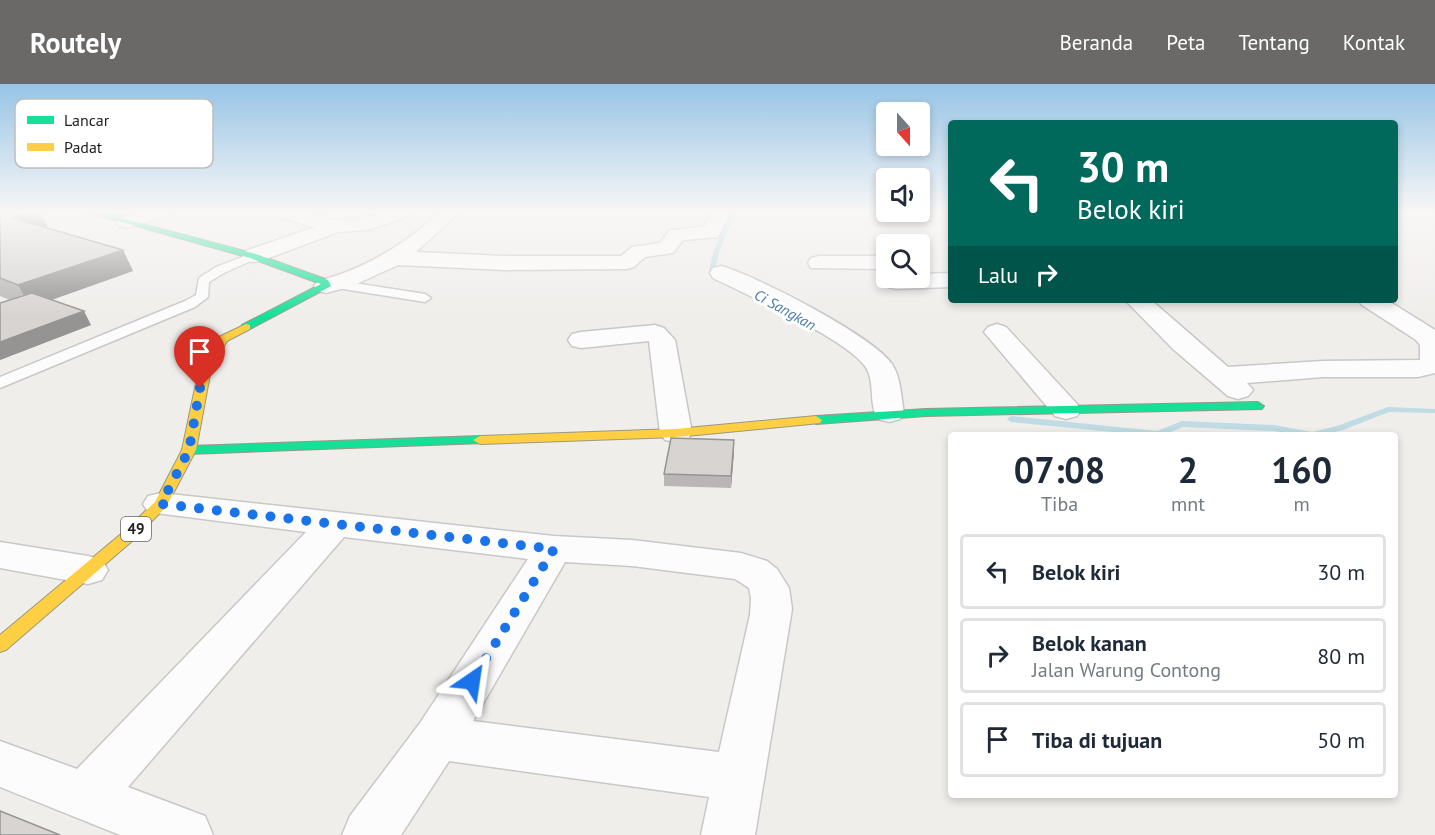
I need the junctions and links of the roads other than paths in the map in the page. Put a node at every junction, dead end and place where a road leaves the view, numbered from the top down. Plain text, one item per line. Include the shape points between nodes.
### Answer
1 (220, 247) edge
2 (278, 247) edge
3 (412, 247) edge
4 (667, 247) edge
5 (253, 256) junction
6 (396, 258) junction
7 (948, 261) edge
8 (930, 262) edge
9 (819, 263) dead end
10 (876, 271) edge
11 (721, 273) dead end
12 (930, 278) edge
13 (948, 280) edge
14 (330, 285) junction
15 (425, 298) dead end
16 (1140, 303) edge
17 (1375, 303) edge
18 (997, 332) dead end
19 (1430, 336) edge
20 (581, 340) dead end
21 (1222, 376) junction
22 (0, 383) edge
23 (1258, 406) joint
24 (1066, 410) junction
25 (888, 413) junction
26 (676, 433) junction
27 (189, 450) junction
28 (161, 504) junction
29 (336, 524) junction
30 (554, 549) junction
31 (0, 555) edge
32 (88, 570) junction
33 (0, 645) edge
34 (437, 738) junction
35 (0, 764) edge
36 (739, 778) junction
37 (85, 798) junction
38 (186, 835) edge
39 (369, 835) edge
40 (728, 835) edge

1 - 5 main road
2 - 5 street
3 - 6 street
4 - 6 street via 638,251 628,262 504,263
5 - 14 main road
5 - 22 lane via 203,281 201,297 190,304
6 - 14 street via 360,276
7 - 8 street
9 - 10 street
11 - 25 street via 859,345 872,356 882,373
12 - 13 street
14 - 15 lane
14 - 27 main road, 49 via 224,339 207,364
16 - 21 street
17 - 19 street
18 - 24 street
19 - 21 street via 1434,365 1418,369 1323,369
20 - 26 street via 655,333 659,336
21 - 23 street
23 - 24 main road
24 - 25 main road
25 - 26 main road
26 - 27 main road
27 - 28 main road, 49
28 - 29 street
28 - 32 main road, 49
29 - 30 street
29 - 37 street
30 - 34 street
30 - 36 street via 662,556 749,569 769,586 773,596 771,615
31 - 32 street
32 - 33 main road, 49
34 - 36 street
34 - 39 street
35 - 37 street
36 - 40 street
37 - 38 street

